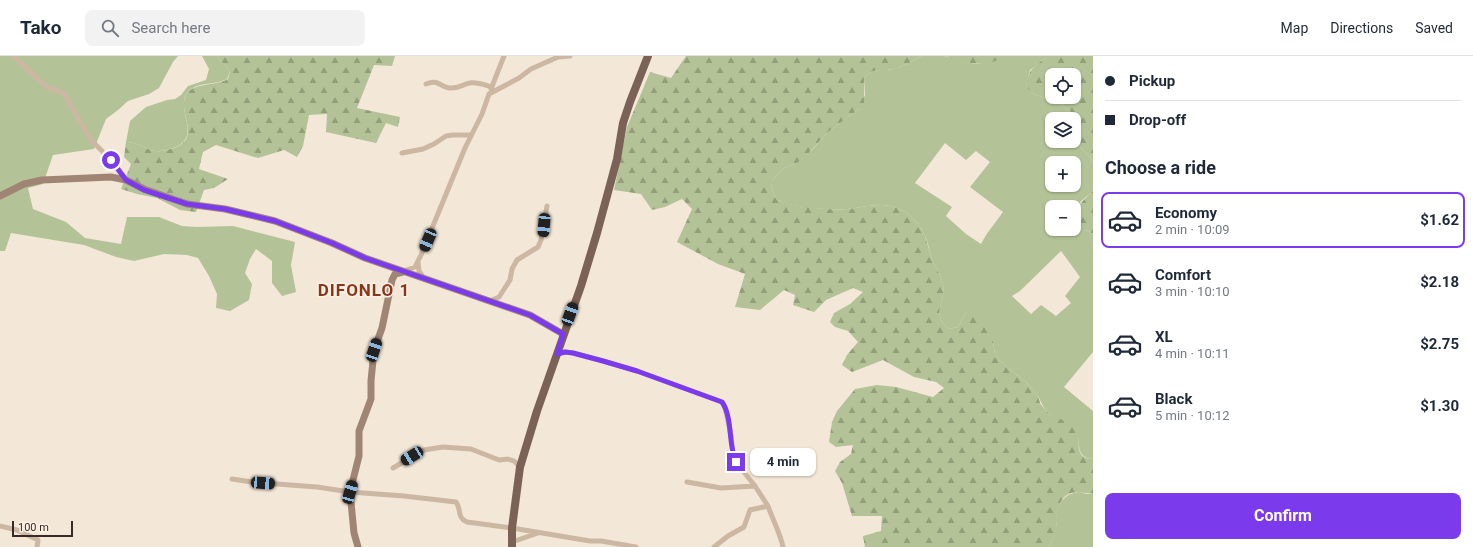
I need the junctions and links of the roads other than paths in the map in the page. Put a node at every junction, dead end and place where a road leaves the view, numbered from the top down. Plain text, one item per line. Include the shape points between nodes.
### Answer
1 (14, 56) edge
2 (504, 56) edge
3 (570, 56) edge
4 (648, 56) edge
5 (426, 84) dead end
6 (492, 87) junction
7 (489, 94) junction
8 (471, 135) junction
9 (402, 153) dead end
10 (126, 180) junction
11 (0, 196) edge
12 (547, 206) dead end
13 (418, 262) junction
14 (403, 272) junction
15 (423, 277) junction
16 (490, 301) junction
17 (563, 334) junction
18 (557, 354) junction
19 (520, 467) junction
20 (393, 468) dead end
21 (232, 479) dead end
22 (687, 482) dead end
23 (755, 486) junction
24 (350, 492) junction
25 (768, 506) junction
26 (0, 526) edge
27 (512, 528) junction
28 (539, 532) junction
29 (512, 545) edge
30 (37, 547) edge
31 (358, 547) edge
32 (636, 547) edge
33 (714, 547) edge
34 (782, 547) edge

1 - 10 street via 45,86 64,94 91,140
2 - 6 street
3 - 7 street via 558,56 530,69
4 - 17 main road via 623,123 617,159 597,233
5 - 6 street via 436,82 457,88 471,83
6 - 7 street
7 - 8 street
8 - 9 street via 446,136 423,149
8 - 13 street
10 - 11 street via 42,180 24,184
10 - 14 street via 144,190 187,204 225,209 275,221
12 - 16 street via 542,240 538,247 517,260 500,297
13 - 14 street via 412,269
13 - 15 street
14 - 15 street
14 - 24 street via 395,274 392,280 382,328 374,350 371,399 359,431 359,456
15 - 16 street
16 - 17 street via 530,315
17 - 18 main road
18 - 19 main road
18 - 23 street via 573,353 603,361 722,402 731,435 733,456
19 - 20 street via 514,461 499,460 471,449 443,447 424,450
19 - 27 main road
21 - 24 street
22 - 23 street via 721,488
23 - 25 street
24 - 27 street via 456,502 462,520
24 - 31 street via 354,534
25 - 33 street via 750,510 744,527
25 - 34 street via 782,540
26 - 30 street via 17,530 38,540
27 - 28 street
27 - 29 main road
28 - 29 street
28 - 32 street

